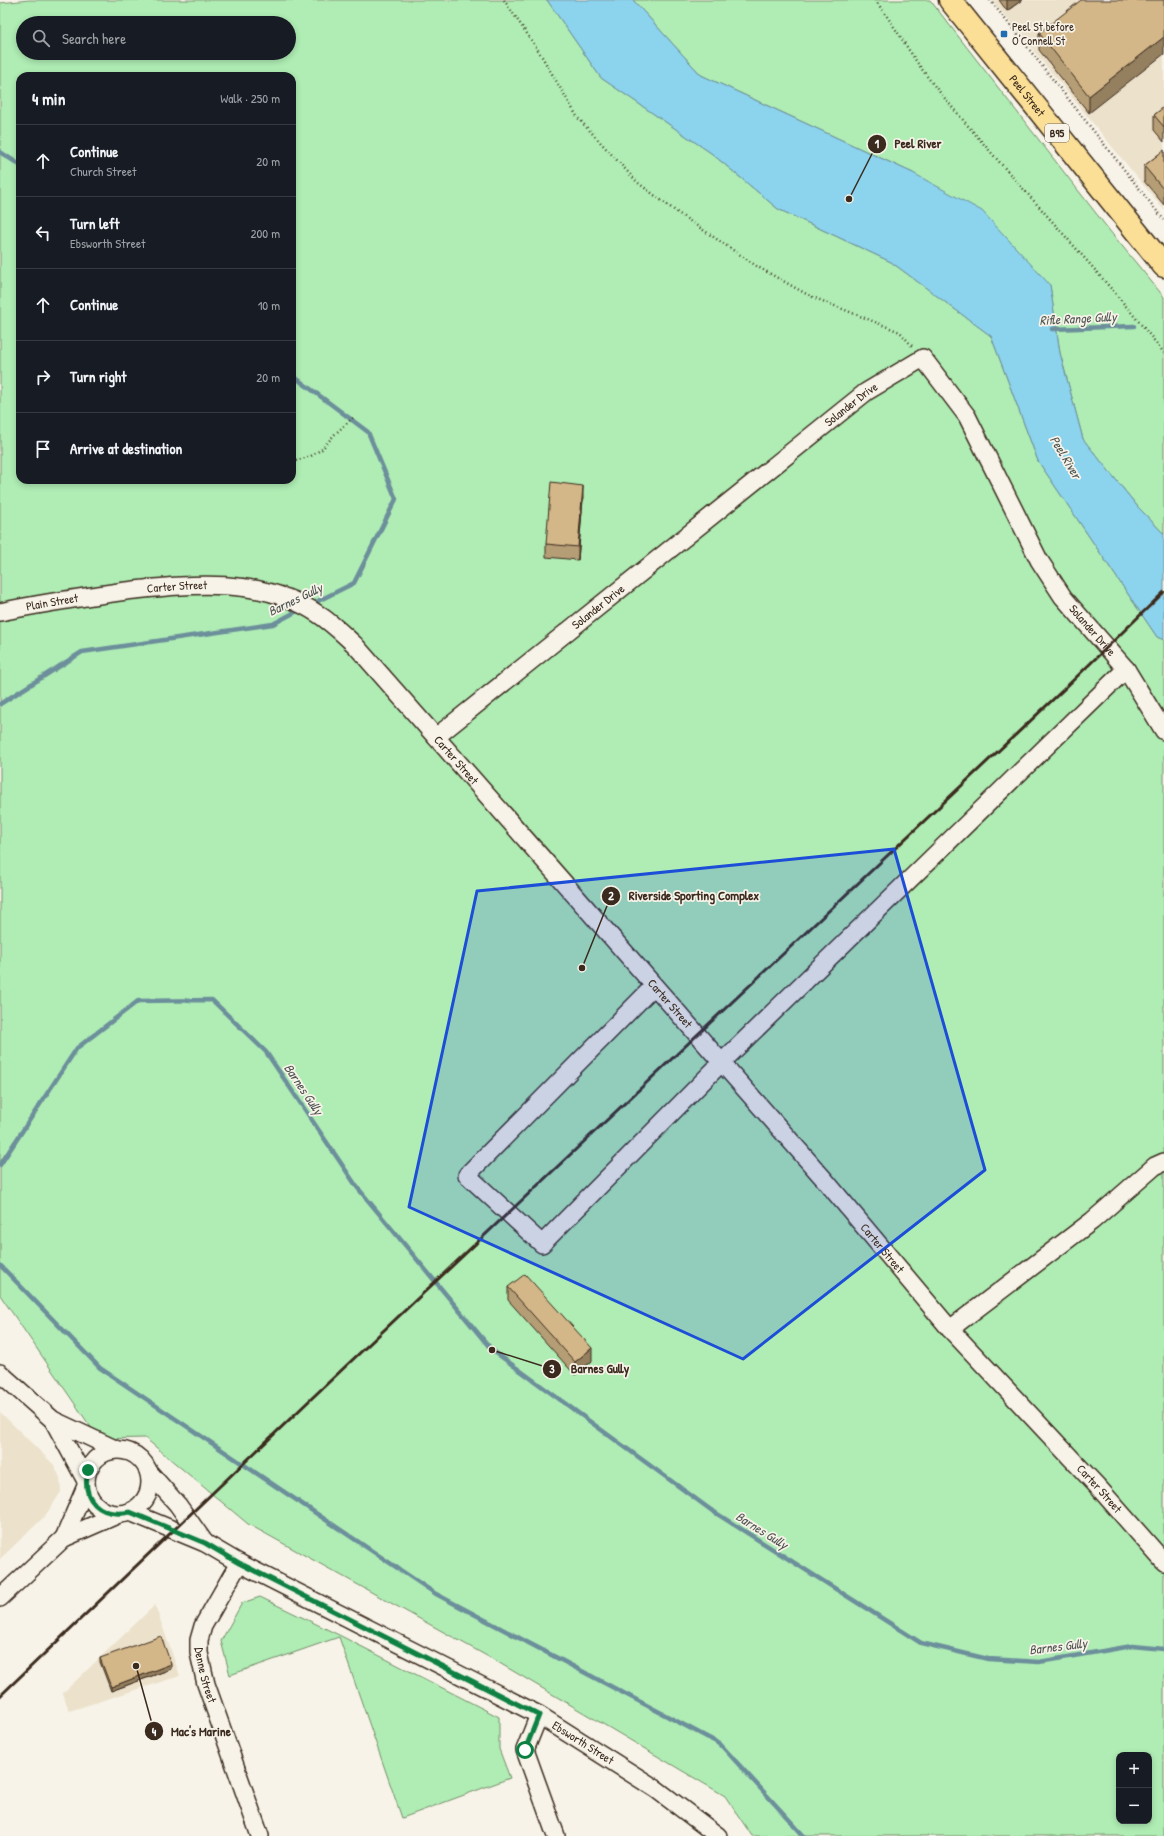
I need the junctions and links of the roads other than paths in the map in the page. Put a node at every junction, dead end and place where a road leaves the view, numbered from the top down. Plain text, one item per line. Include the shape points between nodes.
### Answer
1 (950, 0) edge
2 (1164, 266) edge
3 (103, 594) joint
4 (0, 612) edge
5 (1126, 669) junction
6 (1164, 731) edge
7 (436, 737) junction
8 (654, 986) junction
9 (722, 1062) junction
10 (1164, 1162) edge
11 (950, 1329) junction
12 (0, 1373) edge
13 (53, 1420) junction
14 (116, 1449) junction
15 (149, 1472) junction
16 (86, 1483) junction
17 (124, 1513) junction
18 (64, 1538) junction
19 (205, 1543) junction
20 (1164, 1562) edge
21 (239, 1563) junction
22 (0, 1598) edge
23 (539, 1715) junction
24 (260, 1836) edge
25 (556, 1836) edge
26 (718, 1836) edge

1 - 2 main road, Peel Street / B95
3 - 4 street, Plain Street
3 - 7 street, Carter Street via 191,584 217,584 248,588 298,603 318,613 355,645
5 - 6 street, Solander Drive
5 - 7 street, Solander Drive via 1063,597 1039,560 967,416 923,358 866,392
5 - 9 street
7 - 8 street, Carter Street
8 - 9 street, Carter Street
8 - 9 street via 467,1175 542,1244
9 - 11 street, Carter Street
10 - 11 street via 1155,1166 1092,1221
11 - 20 street, Carter Street via 1099,1488
12 - 13 street
13 - 14 street
13 - 16 street
14 - 15 street via 136,1455 144,1462
14 - 16 street via 98,1456 88,1470
15 - 17 street via 150,1486 145,1500 138,1507
15 - 19 street, Ebsworth Street via 178,1505
16 - 17 street via 88,1495 93,1503 101,1509
16 - 18 street
17 - 18 street
17 - 19 street, Ebsworth Street
18 - 22 street
19 - 21 street, Ebsworth Street
21 - 23 street, Ebsworth Street
21 - 24 street, Denne Street via 204,1626 199,1640 199,1653 206,1684
23 - 25 street via 525,1750
23 - 26 street, Ebsworth Street via 656,1789

